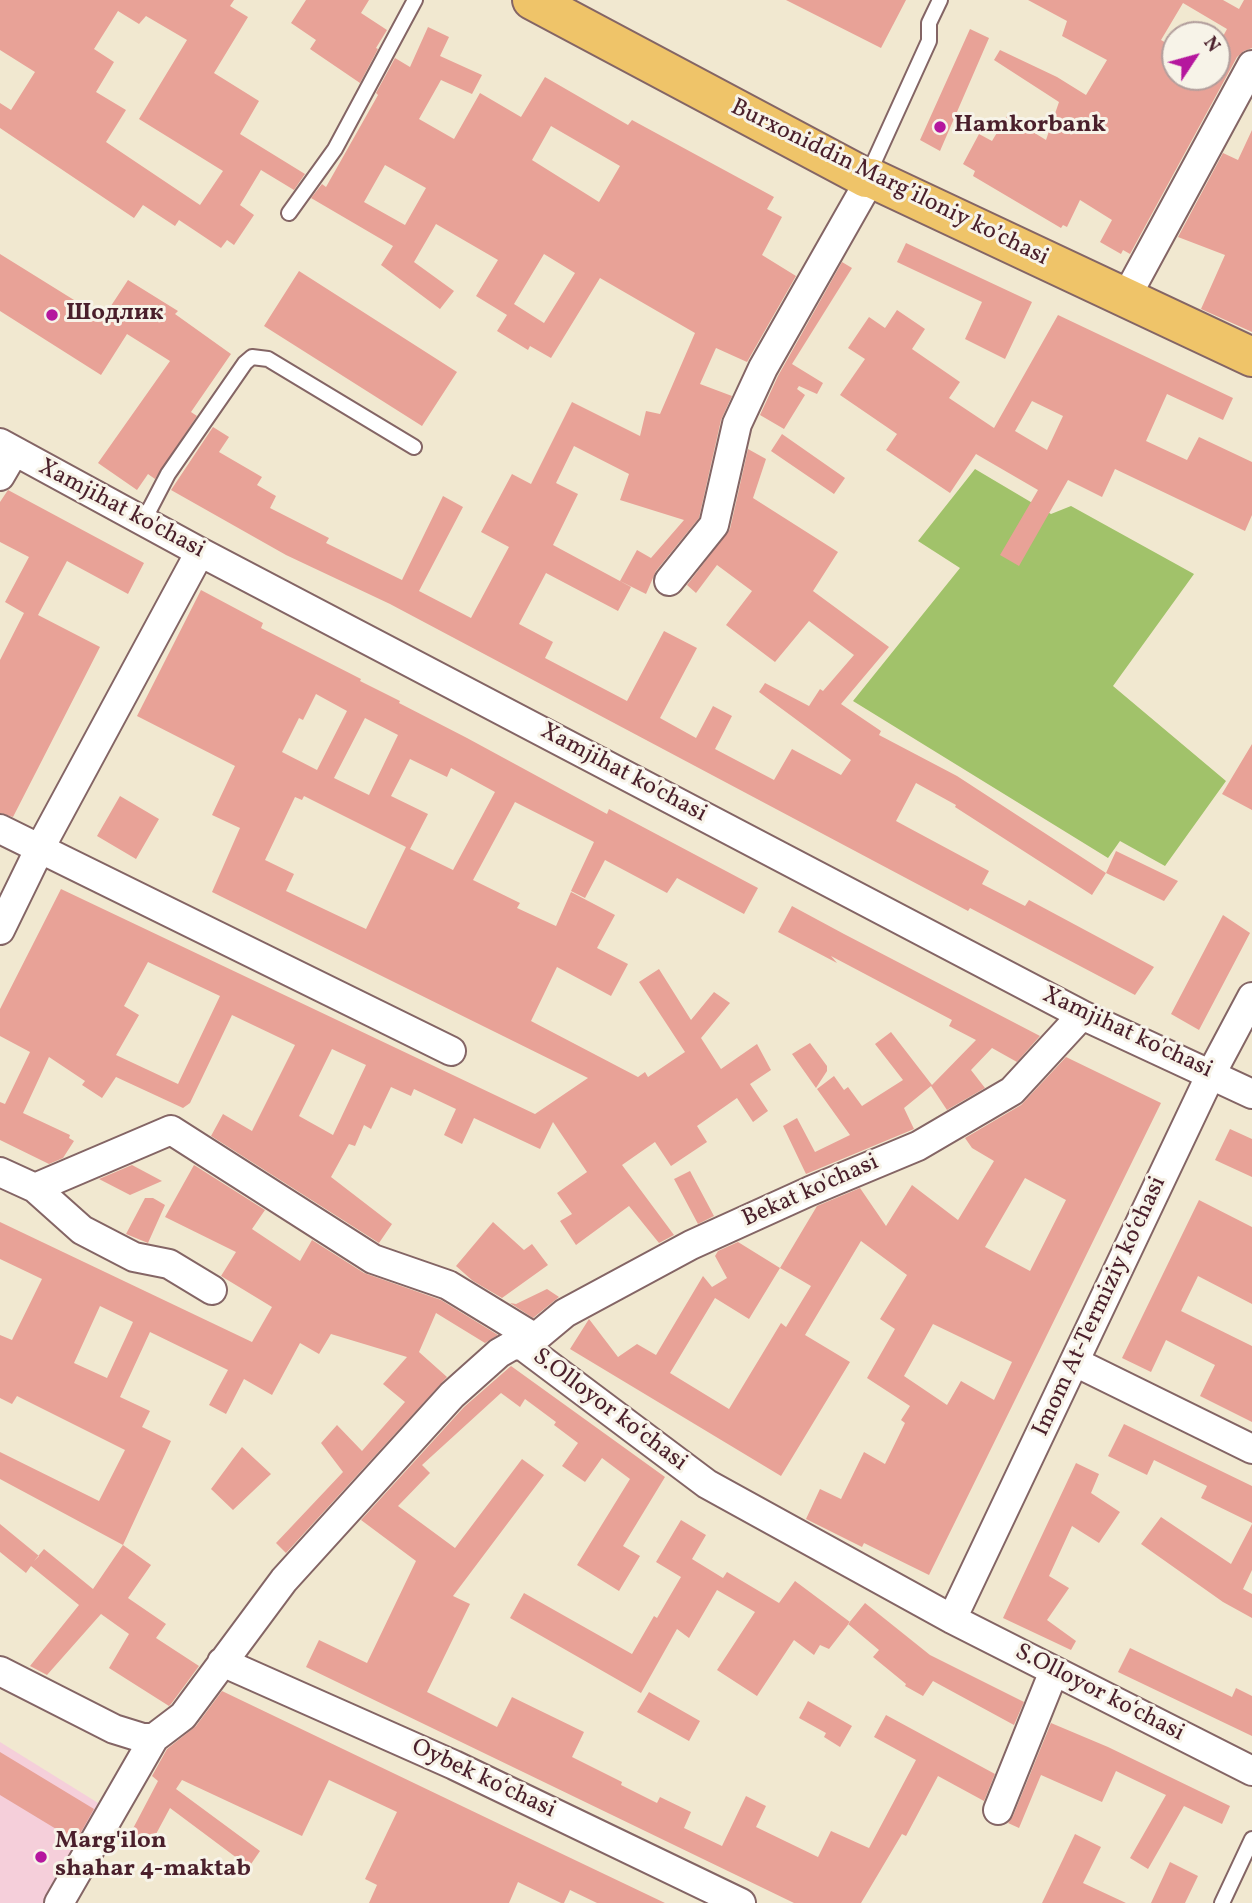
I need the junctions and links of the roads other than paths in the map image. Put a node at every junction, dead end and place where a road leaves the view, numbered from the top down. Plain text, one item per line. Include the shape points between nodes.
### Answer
1 (415, 0) edge
2 (532, 0) edge
3 (940, 0) edge
4 (1252, 65) edge
5 (869, 178) junction
6 (289, 214) dead end
7 (1125, 299) junction
8 (1252, 358) edge
9 (414, 447) dead end
10 (5, 457) edge
11 (143, 522) junction
12 (200, 552) junction
13 (669, 582) dead end
14 (0, 829) edge
15 (40, 848) junction
16 (0, 930) edge
17 (1252, 997) edge
18 (1082, 1015) junction
19 (451, 1051) dead end
20 (1211, 1074) junction
21 (1252, 1094) edge
22 (0, 1172) edge
23 (35, 1188) junction
24 (212, 1290) dead end
25 (529, 1342) junction
26 (1075, 1362) junction
27 (1252, 1449) edge
28 (953, 1619) junction
29 (222, 1662) junction
30 (0, 1671) edge
31 (1054, 1671) junction
32 (154, 1738) junction
33 (1252, 1771) edge
34 (998, 1810) dead end
35 (1252, 1839) edge
36 (729, 1900) edge
37 (59, 1903) edge
38 (1222, 1903) edge

1 - 6 lane via 335,149
2 - 5 main road, Burxoniddin Marg’iloniy ko’chasi
3 - 5 lane via 929,23 929,41
4 - 7 street
5 - 7 main road, Burxoniddin Marg’iloniy ko’chasi
5 - 13 street via 763,368 737,424 714,525
7 - 8 main road, Burxoniddin Marg’iloniy ko’chasi
9 - 11 lane via 268,359 252,356 168,474
10 - 11 street, Xamjihat ko'chasi
11 - 12 street, Xamjihat ko'chasi
12 - 15 street
12 - 18 street, Xamjihat ko'chasi
14 - 15 street
15 - 16 street
15 - 19 street
17 - 20 street, Imom At-Termiziy koʻchasi
18 - 20 street, Xamjihat ko'chasi
18 - 25 street, Bekat ko'chasi via 1012,1091 918,1146 691,1245 565,1313
20 - 21 street, Xamjihat ko'chasi
20 - 26 street, Imom At-Termiziy koʻchasi
22 - 23 street
23 - 24 street via 82,1230 134,1257 169,1264
23 - 25 street via 171,1130 373,1259 448,1285
25 - 28 street, S.Olloyor koʻchasi via 707,1484
25 - 29 street, S.Olloyor koʻchasi via 499,1353 452,1395 284,1580
26 - 27 street
26 - 28 street, Imom At-Termiziy koʻchasi
28 - 31 street, S.Olloyor koʻchasi
29 - 32 street, S.Olloyor koʻchasi via 183,1716
29 - 36 street, Oybek koʻchasi via 454,1765
30 - 32 street via 114,1729
31 - 33 street, S.Olloyor koʻchasi
31 - 34 street
32 - 37 street
35 - 38 lane

